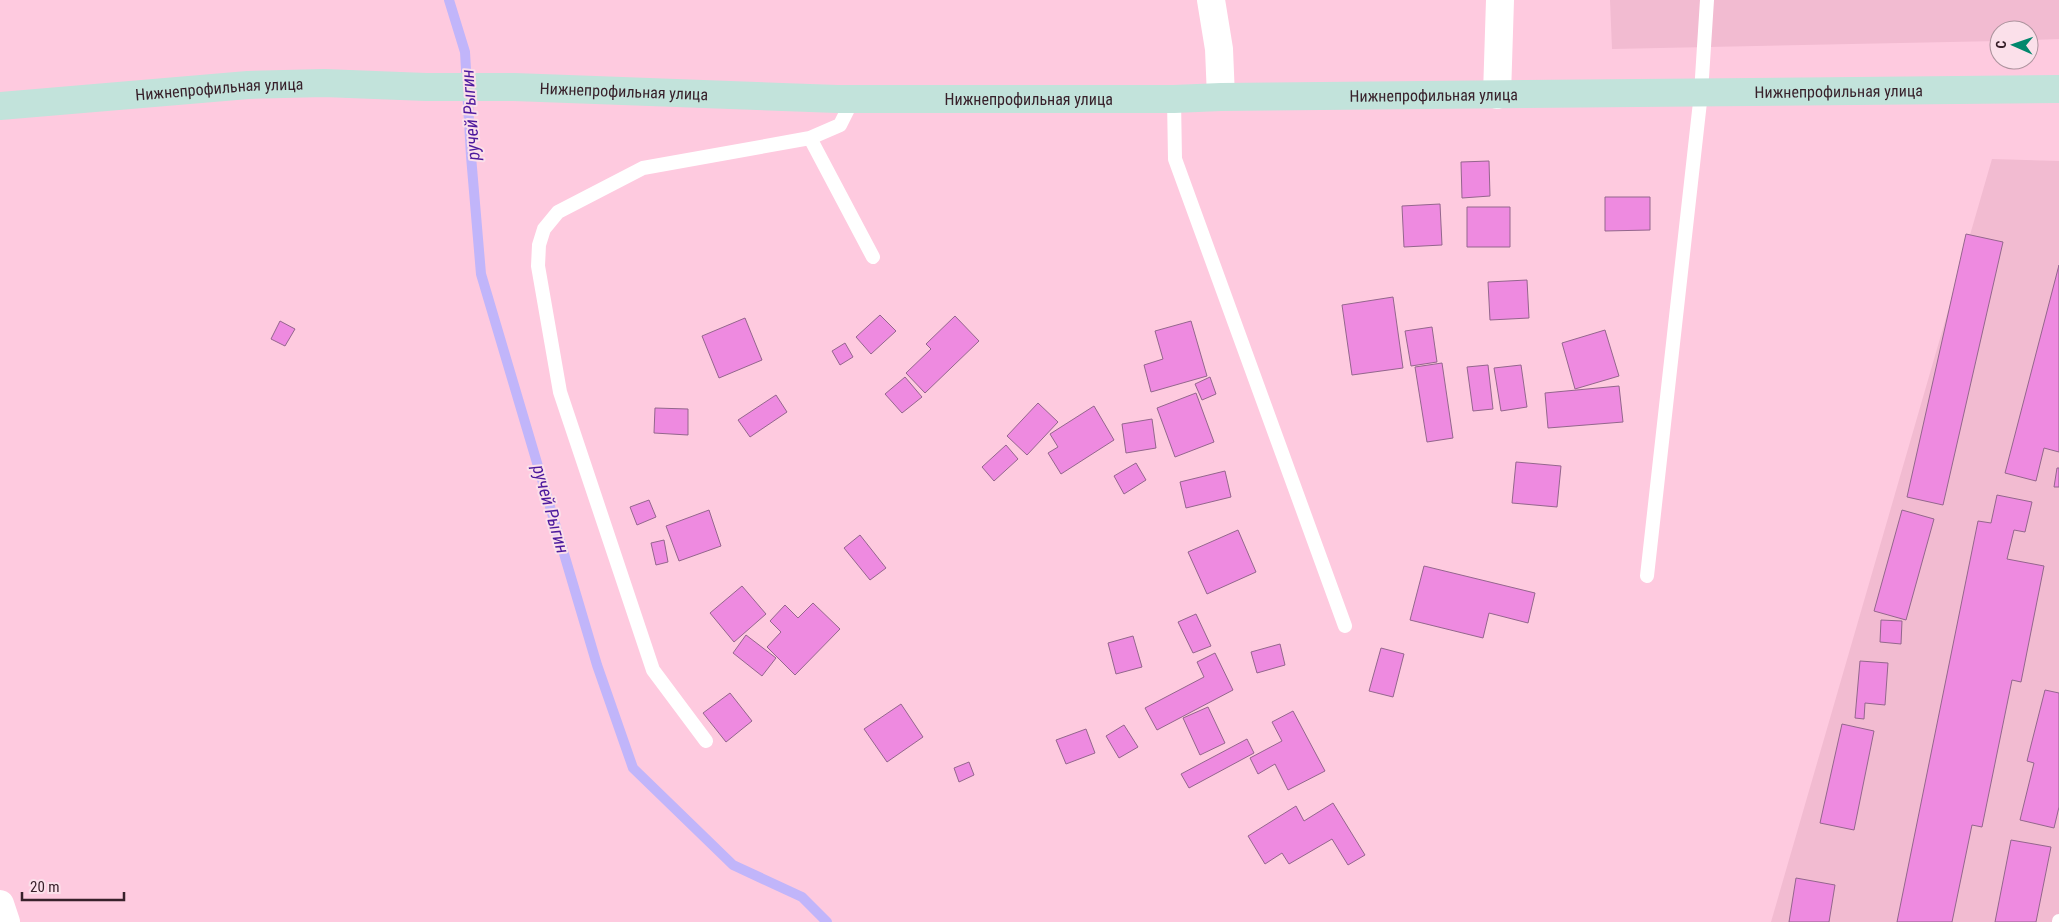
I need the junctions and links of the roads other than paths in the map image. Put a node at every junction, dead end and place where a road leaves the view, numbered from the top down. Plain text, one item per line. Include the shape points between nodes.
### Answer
1 (1211, 0) edge
2 (1500, 0) edge
3 (1706, 0) edge
4 (2059, 89) edge
5 (1701, 93) junction
6 (1497, 95) junction
7 (1221, 96) junction
8 (853, 99) junction
9 (1174, 99) junction
10 (0, 106) edge
11 (810, 138) junction
12 (873, 257) dead end
13 (1647, 576) dead end
14 (1345, 626) dead end
15 (706, 741) dead end
16 (0, 904) edge
17 (6, 922) edge

1 - 7 street via 1219,49
2 - 6 street
3 - 5 lane
4 - 5 street, Нижнепрофильная улица
5 - 6 street, Нижнепрофильная улица
5 - 13 lane
6 - 7 street, Нижнепрофильная улица
7 - 9 street, Нижнепрофильная улица
8 - 9 street, Нижнепрофильная улица
8 - 10 street, Нижнепрофильная улица via 324,83 248,85
8 - 11 lane via 840,125
9 - 14 lane via 1175,159
11 - 12 lane
11 - 15 lane via 644,168 558,212 544,229 539,245 538,266 563,402 653,670
16 - 17 street

